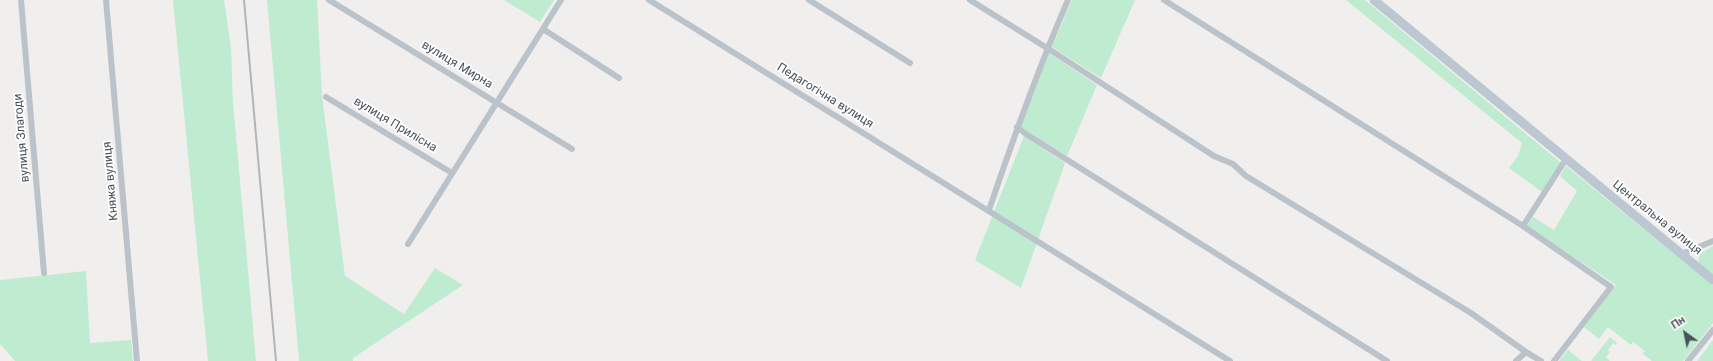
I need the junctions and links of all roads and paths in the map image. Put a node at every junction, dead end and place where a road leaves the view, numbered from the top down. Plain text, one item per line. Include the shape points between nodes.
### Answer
1 (21, 0) edge
2 (106, 0) edge
3 (329, 0) edge
4 (561, 0) edge
5 (649, 0) edge
6 (810, 0) edge
7 (970, 0) edge
8 (1068, 0) edge
9 (1164, 0) edge
10 (1374, 0) edge
11 (543, 29) junction
12 (1047, 48) junction
13 (910, 63) dead end
14 (619, 78) dead end
15 (326, 97) dead end
16 (496, 102) junction
17 (1017, 127) junction
18 (572, 149) dead end
19 (1566, 159) junction
20 (452, 173) junction
21 (989, 210) junction
22 (1523, 226) junction
23 (1713, 241) edge
24 (408, 244) dead end
25 (1682, 254) junction
26 (44, 273) dead end
27 (1713, 280) edge
28 (1713, 330) edge
29 (1526, 352) junction
30 (137, 361) edge
31 (1230, 361) edge
32 (1388, 361) edge
33 (1516, 361) edge
34 (1541, 361) edge
35 (1554, 361) edge
36 (1688, 361) edge

1 - 26 street, вулиця Злагоди
2 - 30 street, Княжа вулиця
3 - 16 street, вулиця Мирна
4 - 11 street
5 - 21 street, Педагогічна вулиця
6 - 13 street
7 - 12 street
8 - 12 street
9 - 22 street
10 - 19 street, Центральна вулиця
11 - 14 street
11 - 16 street
12 - 17 street
12 - 29 street via 1214,156 1233,164 1246,176 1471,314
15 - 20 street, вулиця Прилісна
16 - 18 street, вулиця Мирна
16 - 20 street
17 - 21 street
17 - 32 street
19 - 22 street
19 - 25 street, Центральна вулиця
20 - 24 street
21 - 31 street, Педагогічна вулиця
22 - 35 street via 1611,287
23 - 25 street
25 - 27 street, Центральна вулиця
28 - 36 street
29 - 33 street
29 - 34 street

